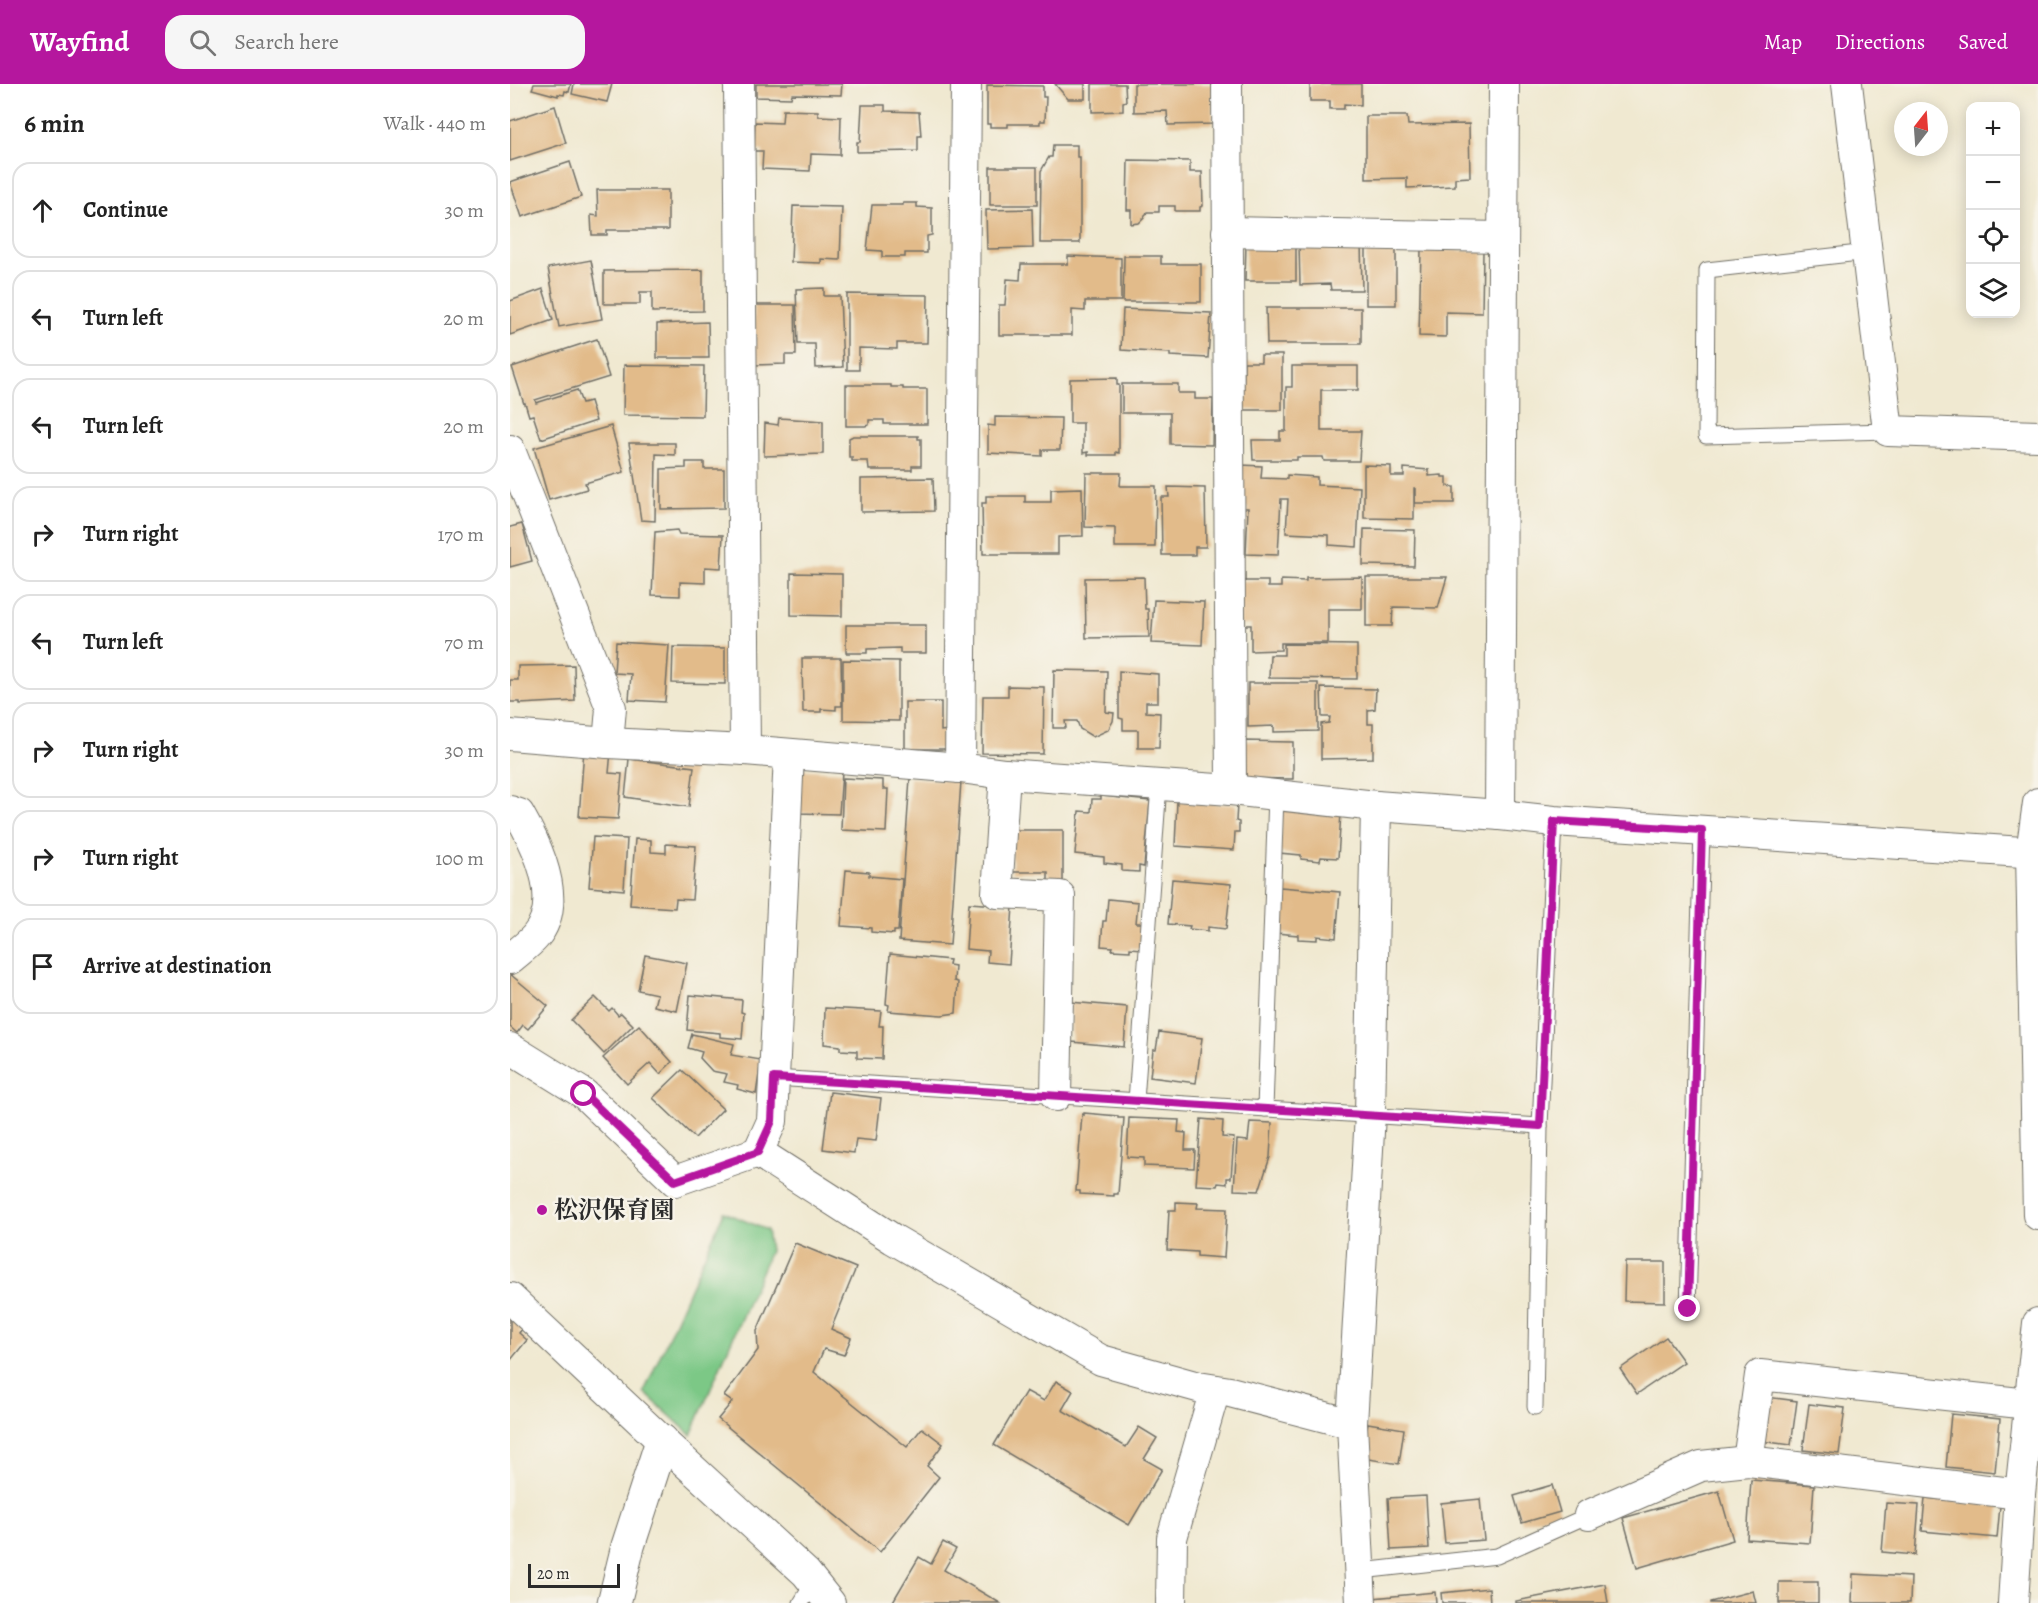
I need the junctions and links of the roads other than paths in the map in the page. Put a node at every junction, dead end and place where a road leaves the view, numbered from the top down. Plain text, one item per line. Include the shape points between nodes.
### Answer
1 (739, 84) edge
2 (966, 84) edge
3 (1227, 84) edge
4 (1504, 84) edge
5 (1847, 84) edge
6 (1227, 232) junction
7 (1503, 237) junction
8 (1868, 252) junction
9 (1888, 430) junction
10 (2038, 436) edge
11 (510, 450) edge
12 (510, 735) edge
13 (608, 743) junction
14 (745, 750) junction
15 (789, 755) junction
16 (960, 768) junction
17 (1005, 774) junction
18 (1159, 785) junction
19 (1231, 790) junction
20 (1276, 795) junction
21 (2038, 803) edge
22 (1376, 806) junction
23 (510, 811) edge
24 (1500, 815) junction
25 (1554, 821) junction
26 (1702, 830) junction
27 (2034, 853) edge
28 (510, 959) edge
29 (510, 1048) edge
30 (774, 1078) junction
31 (1056, 1096) junction
32 (1136, 1101) junction
33 (1264, 1109) junction
34 (1370, 1115) junction
35 (1540, 1126) junction
36 (758, 1152) junction
37 (2038, 1215) edge
38 (510, 1298) edge
39 (1688, 1309) dead end
40 (2038, 1333) edge
41 (1215, 1390) junction
42 (2029, 1404) junction
43 (1535, 1407) dead end
44 (1352, 1424) junction
45 (662, 1442) junction
46 (1748, 1461) junction
47 (2020, 1494) junction
48 (1589, 1515) joint
49 (1361, 1571) junction
50 (815, 1596) edge
51 (614, 1603) edge
52 (1171, 1603) edge
53 (1361, 1603) edge
54 (2013, 1603) edge

1 - 14 street
2 - 16 street
3 - 6 street
4 - 7 street
5 - 8 street
6 - 7 street
6 - 19 street
7 - 24 street
8 - 9 street
8 - 9 lane via 1707,270 1706,436
9 - 10 street
11 - 13 street via 611,708
12 - 13 street
13 - 14 street
14 - 15 street
15 - 16 street
15 - 30 street
16 - 17 street
17 - 18 street
17 - 31 street via 997,893 1060,897
18 - 19 street
18 - 32 lane
19 - 20 street
20 - 22 street
20 - 33 lane
21 - 27 street
22 - 24 street
22 - 34 street
23 - 28 street via 519,814 536,844 546,878 548,911 536,936
24 - 25 street
25 - 26 street
25 - 35 lane
26 - 27 street
26 - 39 lane
27 - 37 street
29 - 36 street via 584,1094 675,1181
30 - 31 lane
30 - 36 street via 772,1121
31 - 32 lane
32 - 33 lane
33 - 34 lane
34 - 35 lane
34 - 44 street
35 - 43 lane
36 - 41 street via 893,1239 1101,1360
38 - 45 street
40 - 42 street
41 - 44 street
41 - 52 street via 1172,1538
42 - 46 street via 1760,1375
42 - 47 street
44 - 49 street
45 - 50 street
45 - 51 street
46 - 47 street
46 - 48 street via 1701,1467
47 - 54 street
48 - 49 lane via 1497,1556
49 - 53 street

